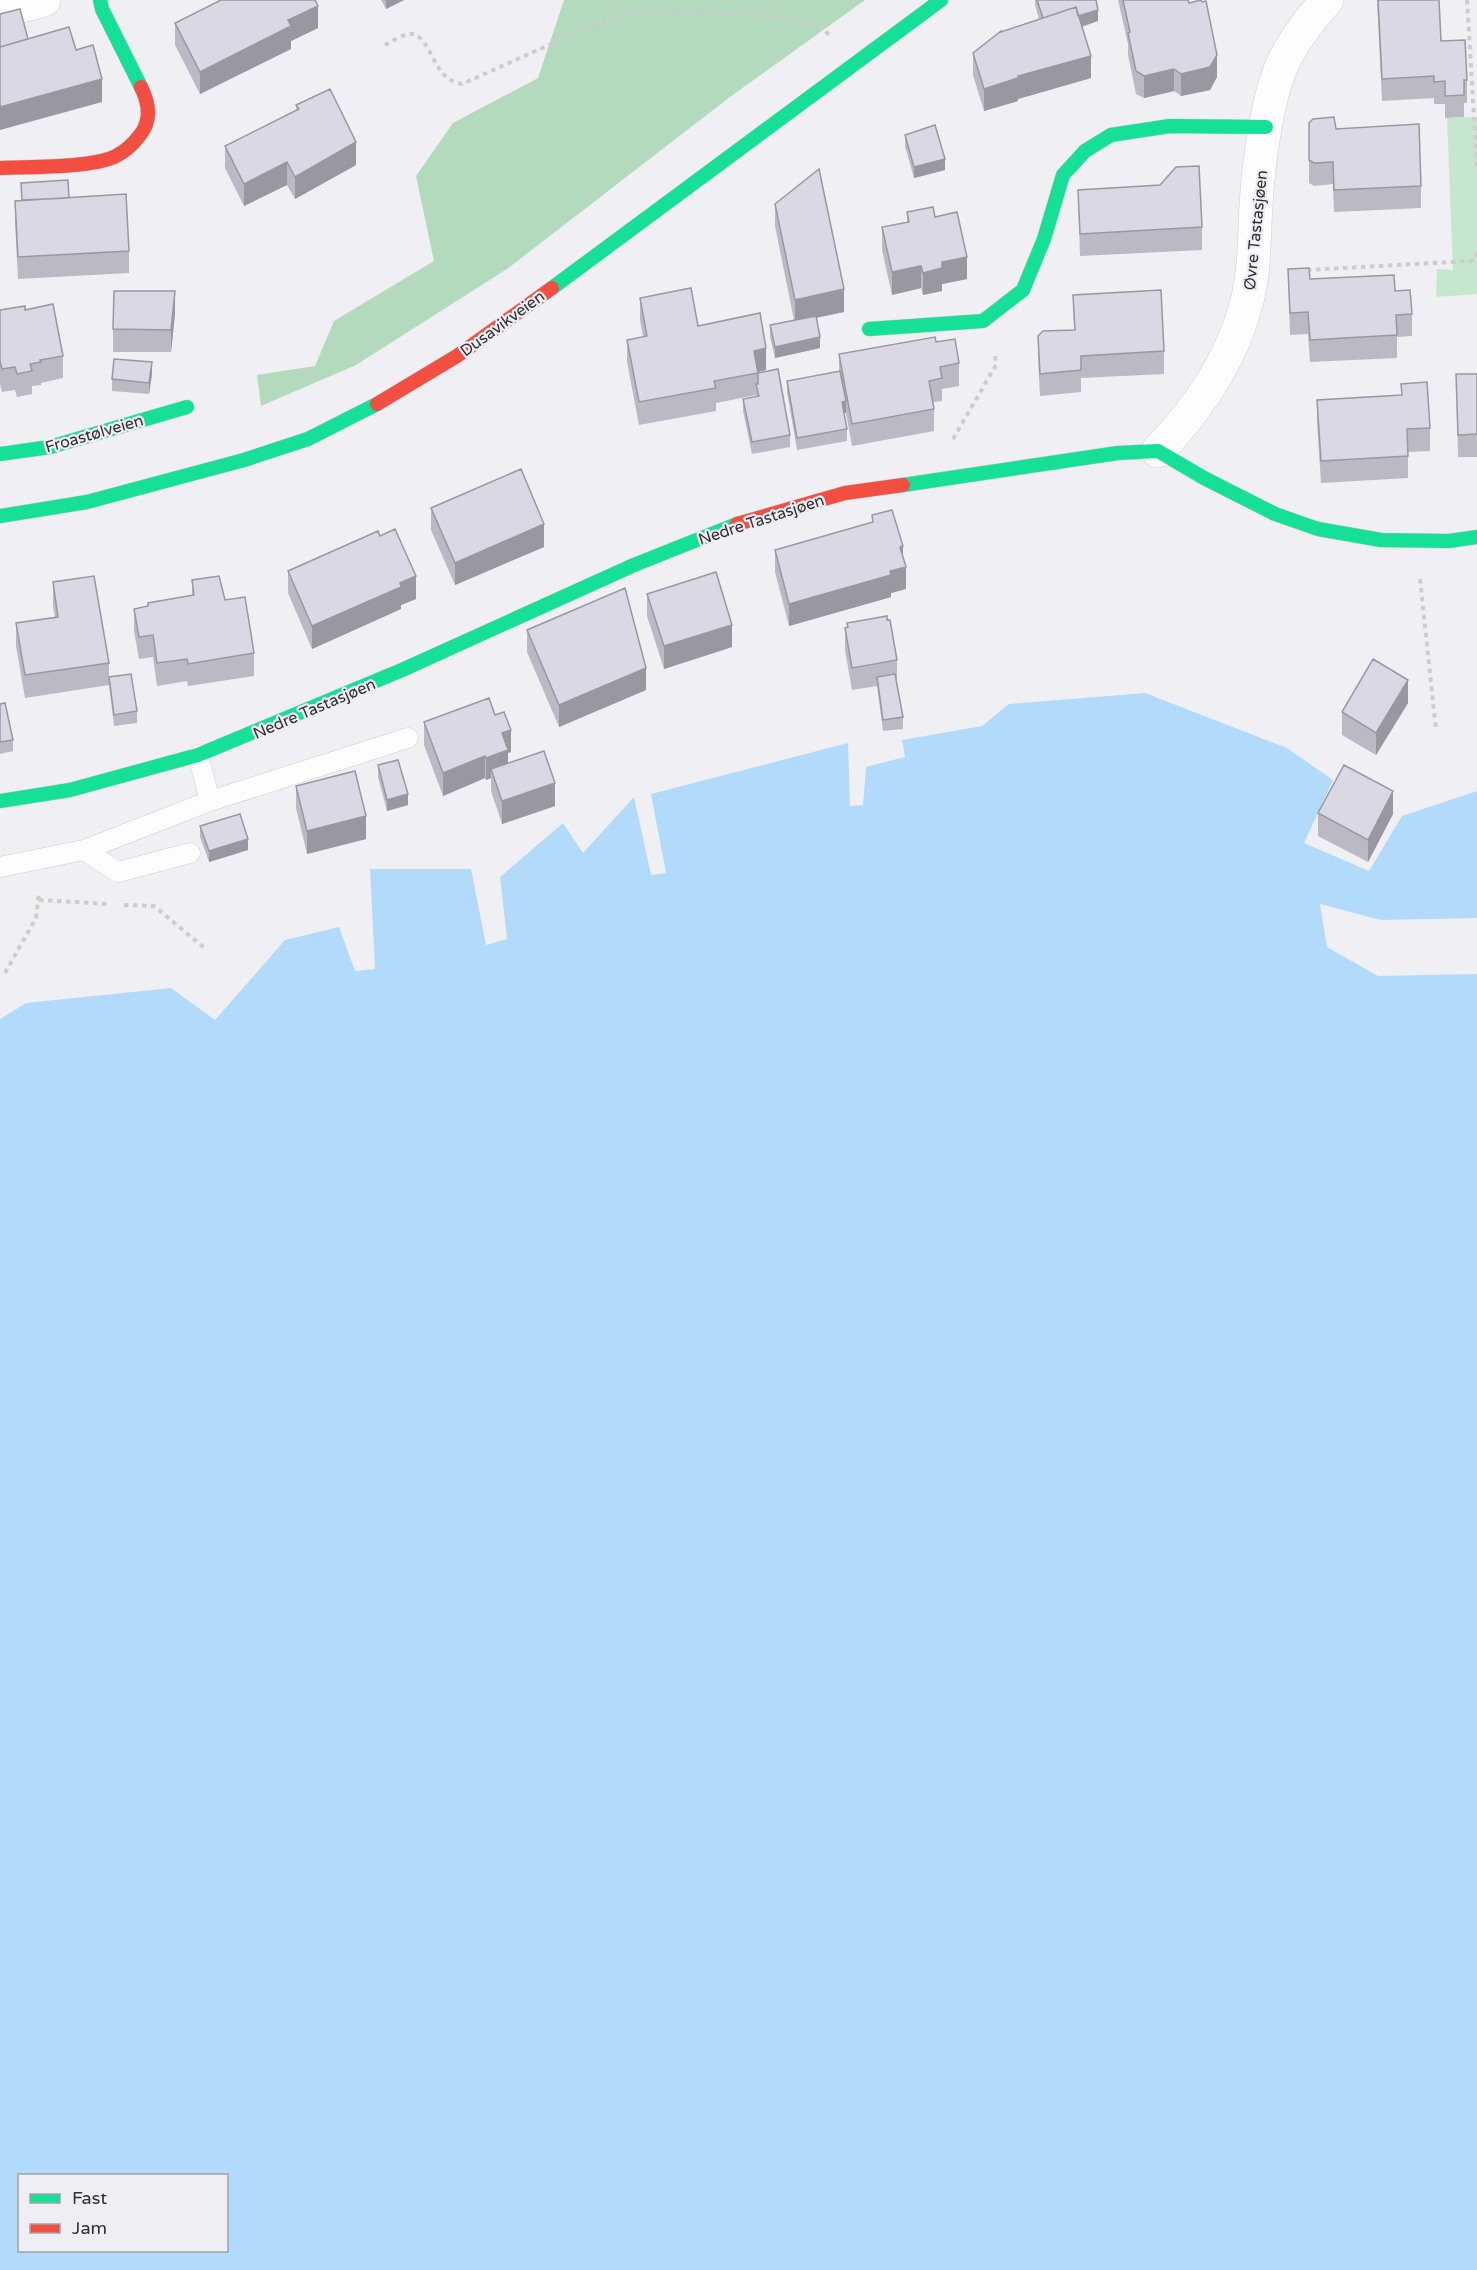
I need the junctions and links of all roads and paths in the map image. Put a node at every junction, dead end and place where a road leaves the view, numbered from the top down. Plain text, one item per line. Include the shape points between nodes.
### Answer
1 (44, 0) edge
2 (100, 0) edge
3 (941, 0) edge
4 (1327, 0) edge
5 (1467, 0) edge
6 (0, 12) edge
7 (836, 41) dead end
8 (385, 45) dead end
9 (1266, 127) junction
10 (1477, 167) edge
11 (0, 168) edge
12 (1477, 251) edge
13 (1252, 273) junction
14 (983, 321) junction
15 (869, 329) dead end
16 (187, 407) dead end
17 (1158, 451) junction
18 (0, 454) edge
19 (952, 478) junction
20 (0, 516) edge
21 (1477, 537) edge
22 (1416, 541) junction
23 (1436, 730) dead end
24 (408, 738) dead end
25 (198, 755) junction
26 (0, 801) edge
27 (210, 801) junction
28 (84, 850) junction
29 (190, 853) dead end
30 (41, 859) junction
31 (0, 867) edge
32 (39, 900) junction
33 (207, 950) dead end
34 (6, 973) dead end

1 - 6 street
2 - 11 street via 146,94 146,127 133,144 115,157 80,164
3 - 20 street, Dusavikveien via 457,356 368,409 308,439 244,460 87,502
4 - 9 street, Øvre Tastasjøen via 1283,63
5 - 10 path
7 - 8 path via 818,23 771,16 618,14 462,84 451,82 440,72 421,38 405,35
9 - 13 street, Øvre Tastasjøen
9 - 14 street via 1170,126 1111,135 1085,152 1063,175 1023,290
12 - 13 path via 1471,261
13 - 17 street, Øvre Tastasjøen via 1240,326 1225,360 1182,426
14 - 15 street
14 - 19 path via 992,340 996,365 953,438
16 - 18 street, Froastølveien via 50,447
17 - 19 street, Nedre Tastasjøen via 1118,453
17 - 22 street via 1237,496 1286,518 1318,529 1381,540
19 - 25 street, Nedre Tastasjøen via 845,493 729,526
21 - 22 street
22 - 23 path
24 - 27 lane
25 - 26 street, Nedre Tastasjøen via 70,790
25 - 27 lane
27 - 28 lane
28 - 29 lane via 118,872
28 - 30 lane
30 - 31 lane
30 - 32 path
32 - 33 path via 154,906
32 - 34 path via 36,918

